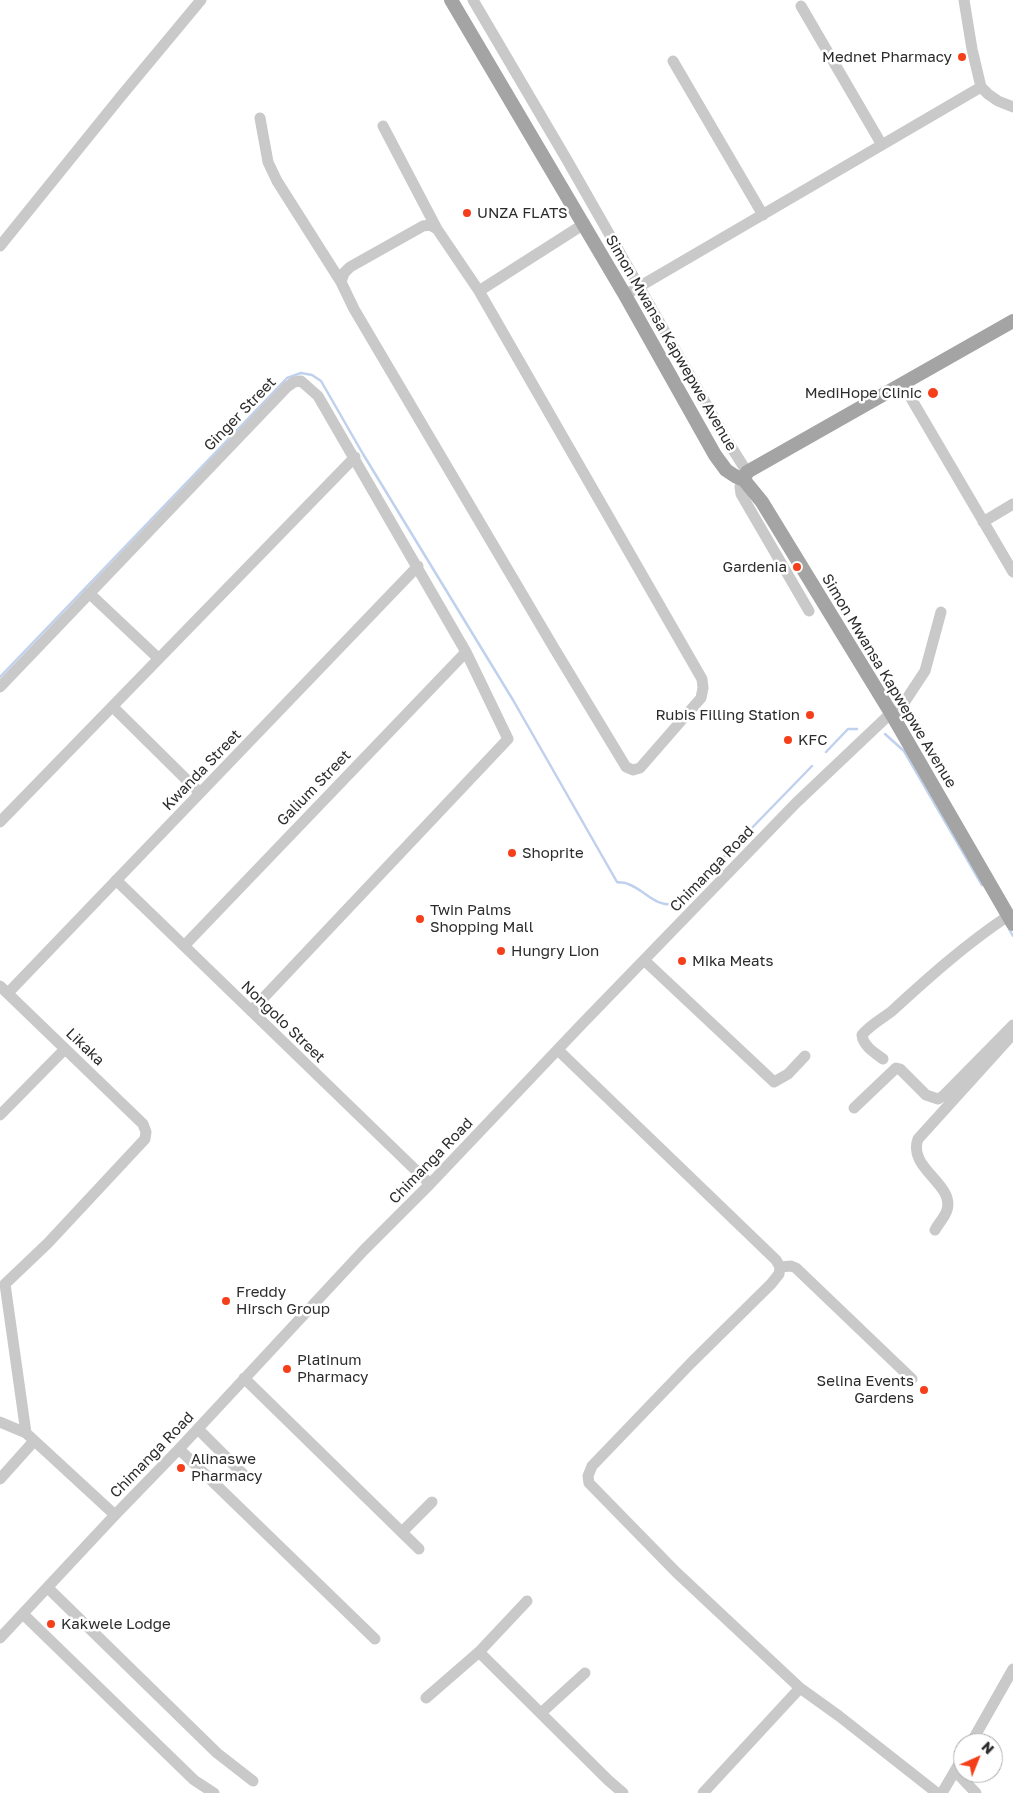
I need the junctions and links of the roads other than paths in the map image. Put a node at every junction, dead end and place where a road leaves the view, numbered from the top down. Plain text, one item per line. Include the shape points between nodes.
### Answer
1 (201, 0) edge
2 (451, 0) edge
3 (473, 0) edge
4 (964, 0) edge
5 (801, 6) dead end
6 (499, 44) junction
7 (482, 53) junction
8 (673, 61) dead end
9 (981, 87) junction
10 (1013, 107) edge
11 (260, 118) dead end
12 (383, 126) dead end
13 (882, 145) junction
14 (763, 215) junction
15 (584, 224) junction
16 (437, 229) junction
17 (0, 246) edge
18 (342, 282) junction
19 (638, 286) junction
20 (479, 291) junction
21 (624, 294) junction
22 (1013, 321) edge
23 (902, 383) junction
24 (354, 457) junction
25 (746, 476) junction
26 (1013, 504) edge
27 (983, 522) junction
28 (418, 566) junction
29 (1013, 572) edge
30 (89, 594) junction
31 (810, 611) dead end
32 (941, 612) dead end
33 (466, 652) junction
34 (158, 658) junction
35 (0, 687) edge
36 (113, 706) junction
37 (892, 715) junction
38 (200, 793) junction
39 (0, 822) edge
40 (116, 880) junction
41 (1011, 920) edge
42 (184, 946) junction
43 (644, 960) junction
44 (4, 989) edge
45 (251, 1011) junction
46 (1013, 1025) edge
47 (1013, 1034) edge
48 (65, 1049) junction
49 (558, 1050) junction
50 (805, 1056) dead end
51 (884, 1059) dead end
52 (854, 1108) dead end
53 (0, 1115) edge
54 (430, 1184) junction
55 (935, 1230) dead end
56 (780, 1267) junction
57 (3, 1282) edge
58 (244, 1378) junction
59 (912, 1379) dead end
60 (0, 1422) edge
61 (198, 1429) junction
62 (30, 1437) junction
63 (180, 1449) junction
64 (243, 1474) dead end
65 (0, 1479) edge
66 (432, 1502) dead end
67 (115, 1515) junction
68 (402, 1532) junction
69 (419, 1549) dead end
70 (48, 1588) junction
71 (527, 1602) dead end
72 (23, 1614) junction
73 (0, 1638) edge
74 (375, 1639) dead end
75 (479, 1652) junction
76 (585, 1673) dead end
77 (1012, 1673) edge
78 (800, 1688) junction
79 (426, 1698) dead end
80 (541, 1714) junction
81 (977, 1733) edge
82 (953, 1774) edge
83 (254, 1781) dead end
84 (966, 1783) edge
85 (214, 1793) edge
86 (623, 1793) edge
87 (703, 1793) edge
88 (937, 1793) edge
89 (942, 1793) edge
90 (976, 1793) edge

1 - 17 street
2 - 7 main road, Simon Mwansa Kapwepwe Avenue
3 - 6 street
4 - 9 street
5 - 13 street
6 - 7 street
6 - 19 street
7 - 15 main road, Simon Mwansa Kapwepwe Avenue
8 - 14 street
9 - 10 street via 998,101
9 - 13 street
11 - 18 street via 268,162 277,182
12 - 16 street
13 - 14 street
14 - 19 street
15 - 20 street
15 - 21 main road, Simon Mwansa Kapwepwe Avenue
16 - 18 street via 422,226 412,231 350,267
16 - 20 street
18 - 20 street via 354,308 626,767 640,768 700,698 702,679
19 - 21 street
19 - 25 street
21 - 25 main road, Simon Mwansa Kapwepwe Avenue via 726,470 734,476
22 - 23 main road
23 - 25 main road
23 - 27 street
24 - 28 street, Ginger Street
24 - 30 street, Ginger Street via 318,396 301,381 294,382
24 - 34 street
25 - 31 street via 740,487 741,494
25 - 37 main road, Simon Mwansa Kapwepwe Avenue
26 - 27 street
27 - 29 street
28 - 33 street, Ginger Street
28 - 38 street, Kwanda Street
30 - 34 street
30 - 35 street, Ginger Street
32 - 37 street, Chimanga Road via 925,671
33 - 42 street, Galium Street
33 - 45 street, Ginger Street via 508,739
34 - 36 street
36 - 38 street
36 - 39 street
37 - 41 main road, Simon Mwansa Kapwepwe Avenue
37 - 43 street, Chimanga Road via 796,803
38 - 40 street, Kwanda Street
40 - 42 street, Nongolo Street
40 - 44 street, Kwanda Street
41 - 51 street via 967,945 862,1035 866,1045
42 - 45 street, Nongolo Street
43 - 49 street, Chimanga Road
43 - 50 street via 774,1082 788,1074
44 - 48 street, Likaka
45 - 54 street, Nongolo Street
46 - 52 street via 938,1099 926,1095 896,1068
47 - 55 street via 918,1139 917,1155 948,1201 947,1210
48 - 53 street
48 - 57 street, Likaka via 143,1124 145,1139 48,1243
49 - 54 street, Chimanga Road
49 - 56 street
54 - 58 street, Chimanga Road
56 - 59 street via 796,1268
56 - 78 street via 771,1284 592,1466 588,1476 589,1483 676,1572
57 - 62 street
58 - 61 street, Chimanga Road
58 - 68 street
60 - 62 street
61 - 63 street, Chimanga Road
61 - 64 street
62 - 65 street
62 - 67 street
63 - 67 street, Chimanga Road
63 - 74 street
66 - 68 street
67 - 70 street, Chimanga Road
68 - 69 street
70 - 72 street, Chimanga Road
70 - 83 street via 218,1753
71 - 75 street
72 - 73 street, Chimanga Road
72 - 85 street via 194,1780
75 - 79 street
75 - 80 street
76 - 80 street
77 - 81 street
78 - 87 street
78 - 88 street
80 - 86 street
82 - 89 street
84 - 90 street

